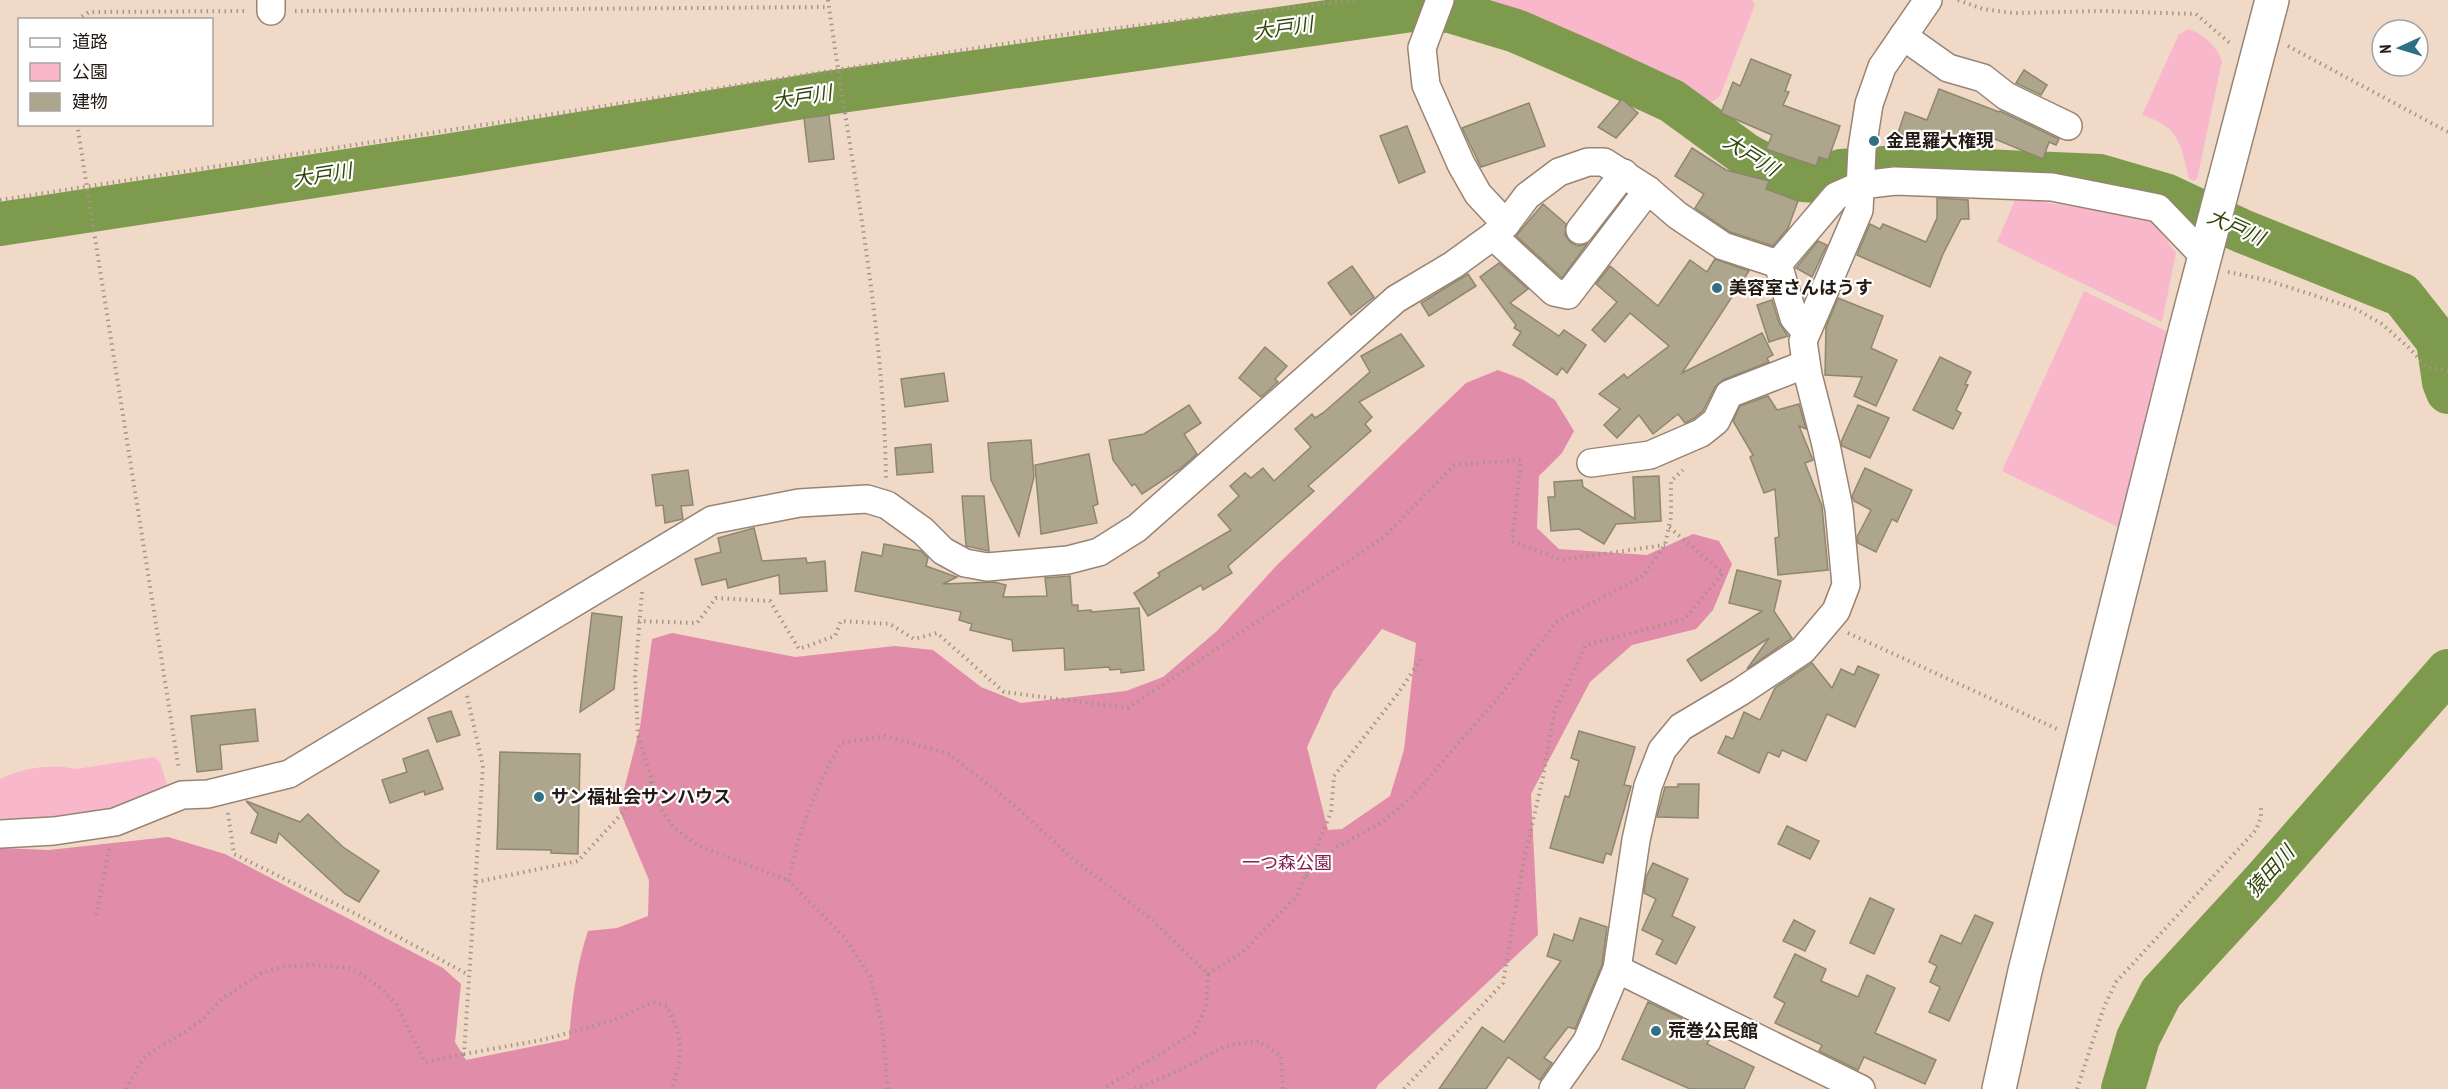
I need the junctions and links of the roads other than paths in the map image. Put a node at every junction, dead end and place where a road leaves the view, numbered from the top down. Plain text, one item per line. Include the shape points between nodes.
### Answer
1 (1440, 0) edge
2 (1928, 0) edge
3 (2272, 0) edge
4 (1903, 36) junction
5 (2068, 126) dead end
6 (1624, 173) junction
7 (1861, 184) junction
8 (1648, 190) junction
9 (1500, 230) junction
10 (1580, 230) dead end
11 (2211, 235) junction
12 (1778, 264) junction
13 (1806, 332) junction
14 (1806, 364) junction
15 (1591, 463) dead end
16 (0, 834) edge
17 (1617, 969) junction
18 (1552, 1089) edge
19 (1861, 1089) edge
20 (1999, 1089) edge

1 - 9 street via 1422,48 1426,85 1461,164
2 - 4 street
3 - 11 street
4 - 5 street via 1948,68 1983,78 2006,96
4 - 7 street via 1882,67 1869,104
6 - 8 street
6 - 9 street via 1604,162 1588,162 1559,172 1527,196
6 - 10 street
7 - 11 street via 1895,181 2052,188 2158,208
7 - 12 street via 1836,196
7 - 13 street via 1859,210
8 - 9 street via 1568,295 1554,292
8 - 12 street via 1723,246
9 - 16 street via 1453,265 1396,299 1137,528 1099,552 1029,565 987,567 965,563 943,551 887,505 867,499 799,503 712,520 289,774 208,794 183,795 115,822
11 - 20 street via 2025,971
12 - 13 street via 1794,318
13 - 14 street
14 - 15 street via 1729,394 1716,421 1701,433 1650,455
14 - 17 street via 1844,543 1846,585 1836,611 1803,650 1681,727 1662,750 1643,807
17 - 18 street via 1587,1041
17 - 19 street

